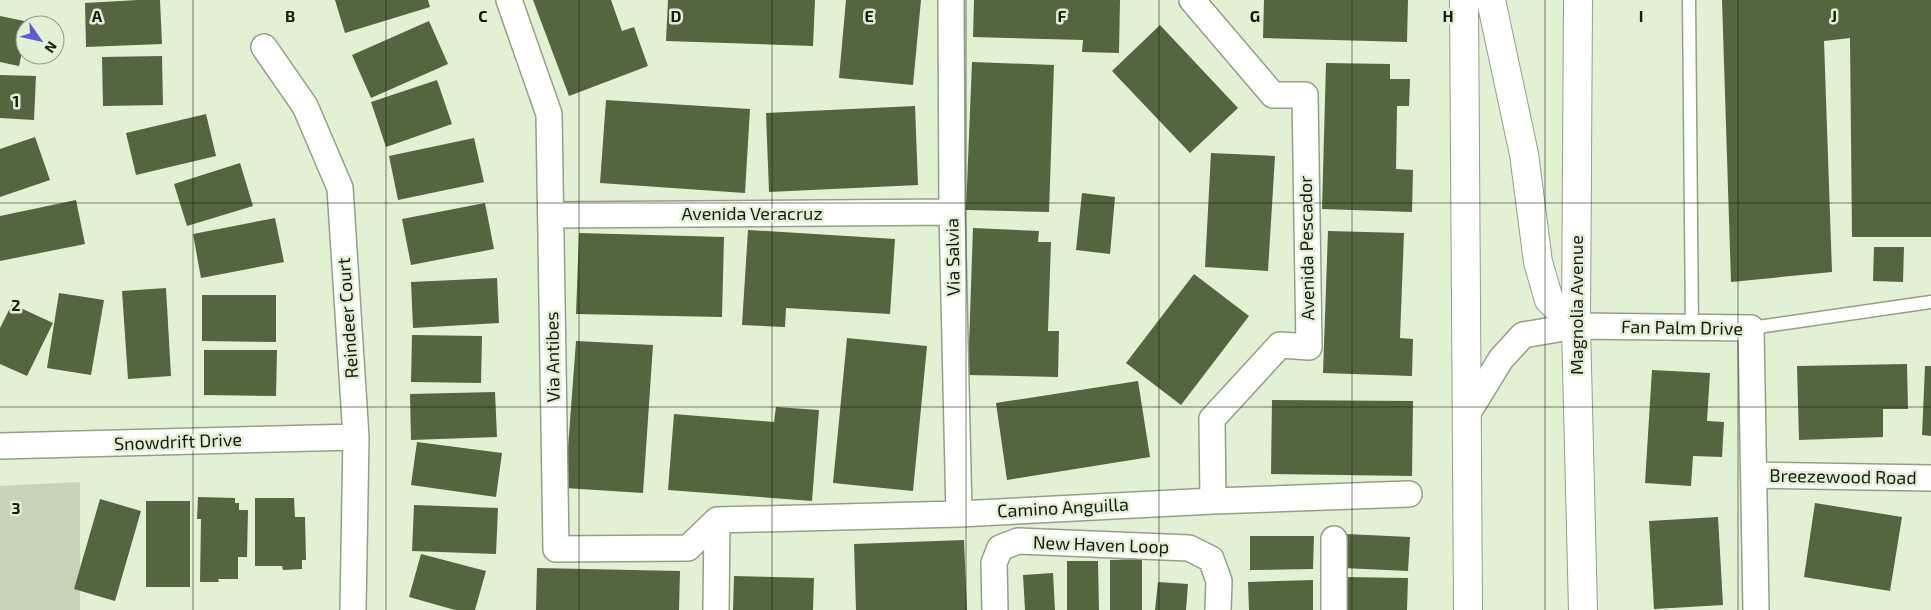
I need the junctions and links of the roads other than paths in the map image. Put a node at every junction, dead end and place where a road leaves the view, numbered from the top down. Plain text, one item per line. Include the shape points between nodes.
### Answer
1 (509, 0) edge
2 (951, 0) edge
3 (1192, 0) edge
4 (1464, 0) edge
5 (1492, 0) edge
6 (1578, 0) edge
7 (1689, 0) edge
8 (264, 47) dead end
9 (952, 212) junction
10 (551, 215) junction
11 (1931, 302) edge
12 (1576, 326) junction
13 (1692, 328) junction
14 (1751, 328) junction
15 (1466, 416) junction
16 (356, 437) junction
17 (0, 446) edge
18 (1754, 475) junction
19 (1931, 478) edge
20 (1409, 494) dead end
21 (1213, 500) junction
22 (959, 514) junction
23 (717, 520) junction
24 (1334, 539) dead end
25 (353, 610) edge
26 (716, 610) edge
27 (994, 610) edge
28 (1218, 610) edge
29 (1334, 610) edge
30 (1468, 610) edge
31 (1583, 610) edge
32 (1756, 610) edge

1 - 10 street, Via Antibes via 549,114
2 - 9 street, Via Salvia
3 - 21 street, Avenida Pescador via 1273,94 1305,95 1309,347 1280,345 1212,419
4 - 15 main road
5 - 12 main road via 1524,154 1538,262 1550,300
6 - 12 main road, Magnolia Avenue
7 - 13 lane
8 - 16 street, Reindeer Court via 304,106 340,188
9 - 10 street, Avenida Veracruz
9 - 22 street, Via Salvia
10 - 23 street, Via Antibes via 556,549 688,548
11 - 14 lane
12 - 13 street, Fan Palm Drive
12 - 15 street, Fan Palm Drive via 1523,335 1501,359
12 - 31 main road, Magnolia Avenue
13 - 14 street, Fan Palm Drive
14 - 18 street, Fan Palm Drive
15 - 30 main road
16 - 17 street, Snowdrift Drive
16 - 25 street, Reindeer Court
18 - 19 street, Breezewood Road
18 - 32 street, Fan Palm Drive
20 - 21 street, Camino Anguilla
21 - 22 street, Camino Anguilla
22 - 23 street, Camino Anguilla
23 - 26 street
24 - 29 street
27 - 28 street, New Haven Loop via 994,563 1000,548 1018,541 1189,548 1211,559 1219,581

